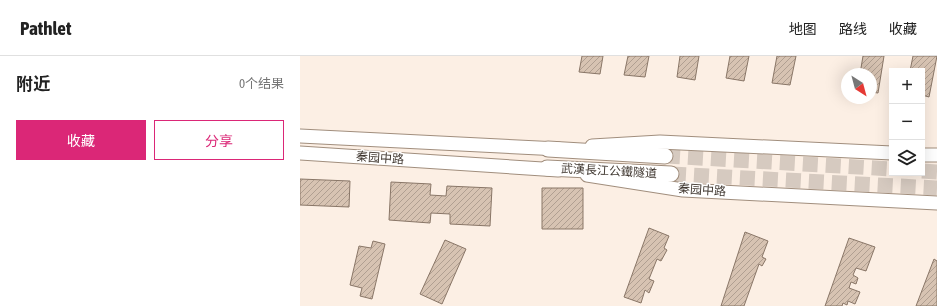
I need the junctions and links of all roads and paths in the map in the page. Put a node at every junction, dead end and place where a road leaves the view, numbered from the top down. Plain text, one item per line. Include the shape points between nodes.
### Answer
1 (300, 136) edge
2 (548, 150) junction
3 (300, 152) edge
4 (889, 153) edge
5 (925, 155) edge
6 (937, 155) edge
7 (665, 156) tunnel mouth
8 (547, 168) junction
9 (671, 174) tunnel mouth
10 (937, 203) edge

1 - 2 main road, 秦园中路
2 - 4 main road, 秦园中路 via 660,142
2 - 7 main road, 武漢長江公鐵隧道
3 - 8 main road, 秦园中路
5 - 6 main road
8 - 9 main road, 武漢長江公鐵隧道
8 - 10 main road, 秦园中路 via 683,190

